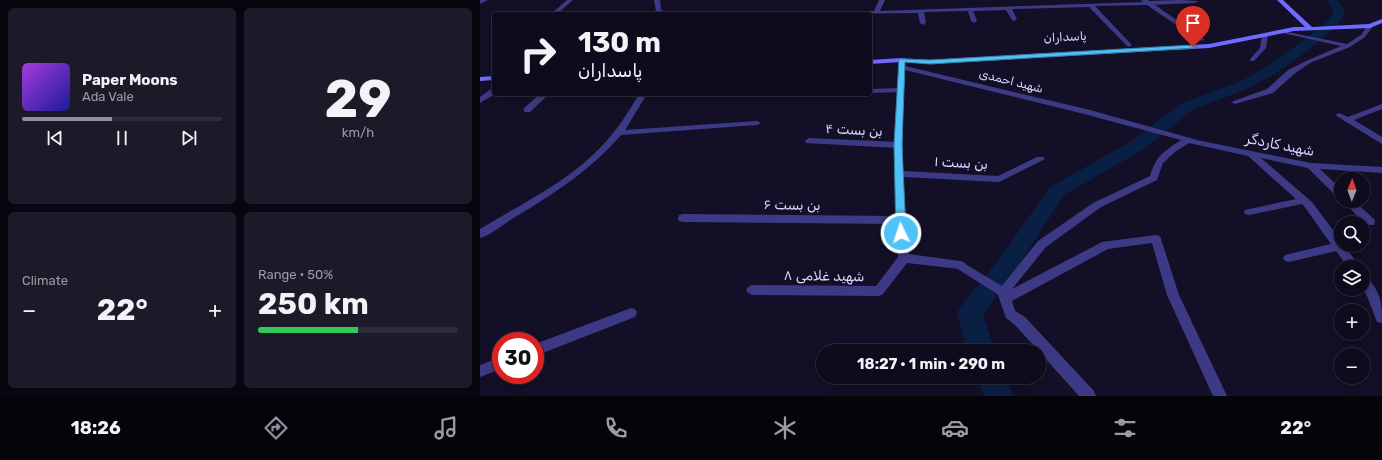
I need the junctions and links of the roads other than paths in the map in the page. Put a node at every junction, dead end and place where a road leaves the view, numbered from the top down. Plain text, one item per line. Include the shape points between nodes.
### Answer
1 (485, 0) edge
2 (570, 0) edge
3 (657, 0) edge
4 (882, 0) edge
5 (1046, 0) edge
6 (1098, 0) edge
7 (1280, 0) edge
8 (1146, 1) edge
9 (1195, 1) dead end
10 (480, 2) edge
11 (1090, 5) junction
12 (1104, 5) junction
13 (1053, 6) junction
14 (1008, 8) junction
15 (970, 9) junction
16 (921, 11) junction
17 (556, 12) edge
18 (656, 12) edge
19 (872, 12) edge
20 (876, 12) junction
21 (1014, 19) dead end
22 (974, 21) dead end
23 (1382, 21) edge
24 (923, 23) dead end
25 (1370, 26) junction
26 (1310, 28) junction
27 (1280, 31) junction
28 (1265, 35) junction
29 (1202, 40) junction
30 (1230, 41) junction
31 (1129, 45) junction
32 (1348, 46) junction
33 (1252, 60) dead end
34 (872, 62) edge
35 (902, 64) junction
36 (492, 78) edge
37 (480, 79) edge
38 (900, 90) junction
39 (872, 91) edge
40 (492, 92) edge
41 (544, 96) edge
42 (642, 96) edge
43 (480, 101) edge
44 (1235, 102) dead end
45 (1382, 106) edge
46 (527, 110) dead end
47 (757, 123) dead end
48 (618, 133) junction
49 (1175, 137) joint
50 (809, 140) dead end
51 (1188, 140) junction
52 (1382, 141) edge
53 (898, 145) junction
54 (1250, 154) junction
55 (1040, 159) dead end
56 (1311, 166) junction
57 (1382, 170) edge
58 (899, 174) junction
59 (1334, 188) edge
60 (1304, 200) junction
61 (1355, 208) edge
62 (1249, 212) dead end
63 (1364, 216) edge
64 (683, 218) dead end
65 (900, 220) junction
66 (480, 234) edge
67 (1334, 239) edge
68 (1334, 247) edge
69 (904, 258) junction
70 (1290, 258) dead end
71 (752, 290) dead end
72 (1370, 290) edge
73 (1004, 296) junction
74 (631, 313) dead end
75 (1382, 318) edge
76 (544, 347) edge
77 (492, 366) edge
78 (480, 371) edge
79 (1089, 396) edge
80 (1220, 396) edge

1 - 10 street
2 - 17 street
3 - 18 street
4 - 20 street
5 - 13 street
6 - 12 street
7 - 26 street
8 - 9 street
8 - 12 street
8 - 29 street
11 - 12 street
11 - 13 street
11 - 31 street
13 - 14 street
14 - 15 street
14 - 21 street
15 - 16 street
15 - 22 street
16 - 20 street
16 - 24 street
19 - 20 street
23 - 25 street, پاسداران
25 - 26 street, پاسداران
25 - 32 street via 1363,36
26 - 27 street, پاسداران
27 - 28 street, پاسداران
27 - 32 street
28 - 30 street, پاسداران
28 - 33 street via 1263,48
29 - 30 street, پاسداران
29 - 31 street, پاسداران
30 - 35 street, پاسداران via 1209,46
31 - 35 street, پاسداران via 931,55
32 - 44 street via 1308,62 1291,72 1270,91
34 - 35 street, پاسداران
35 - 38 street
35 - 49 street, شهید احمدی
36 - 37 street
38 - 39 street
38 - 53 street
40 - 43 street
41 - 46 street
42 - 48 street
45 - 52 street via 1343,117
47 - 48 street
48 - 66 street via 569,179
49 - 51 street, شهید کاردگر
50 - 53 street, بن بست ۴
51 - 54 street, شهید کاردگر
51 - 73 street via 1158,162 1154,178 1097,205 1042,244
53 - 58 street
54 - 56 street, شهید کاردگر
54 - 60 street
55 - 58 street, بن بست ۱ via 999,179
56 - 57 street, شهید کاردگر
56 - 59 street
58 - 65 street
60 - 62 street
60 - 67 street
61 - 63 street
64 - 65 street, بن بست ۶
65 - 69 street
68 - 70 street
69 - 71 street, ۸ شهید غلامی via 879,291
69 - 73 street via 960,265
72 - 75 street
73 - 79 street via 1010,314 1020,321
73 - 80 street via 1106,245 1156,239 1173,295
74 - 76 street
77 - 78 street

